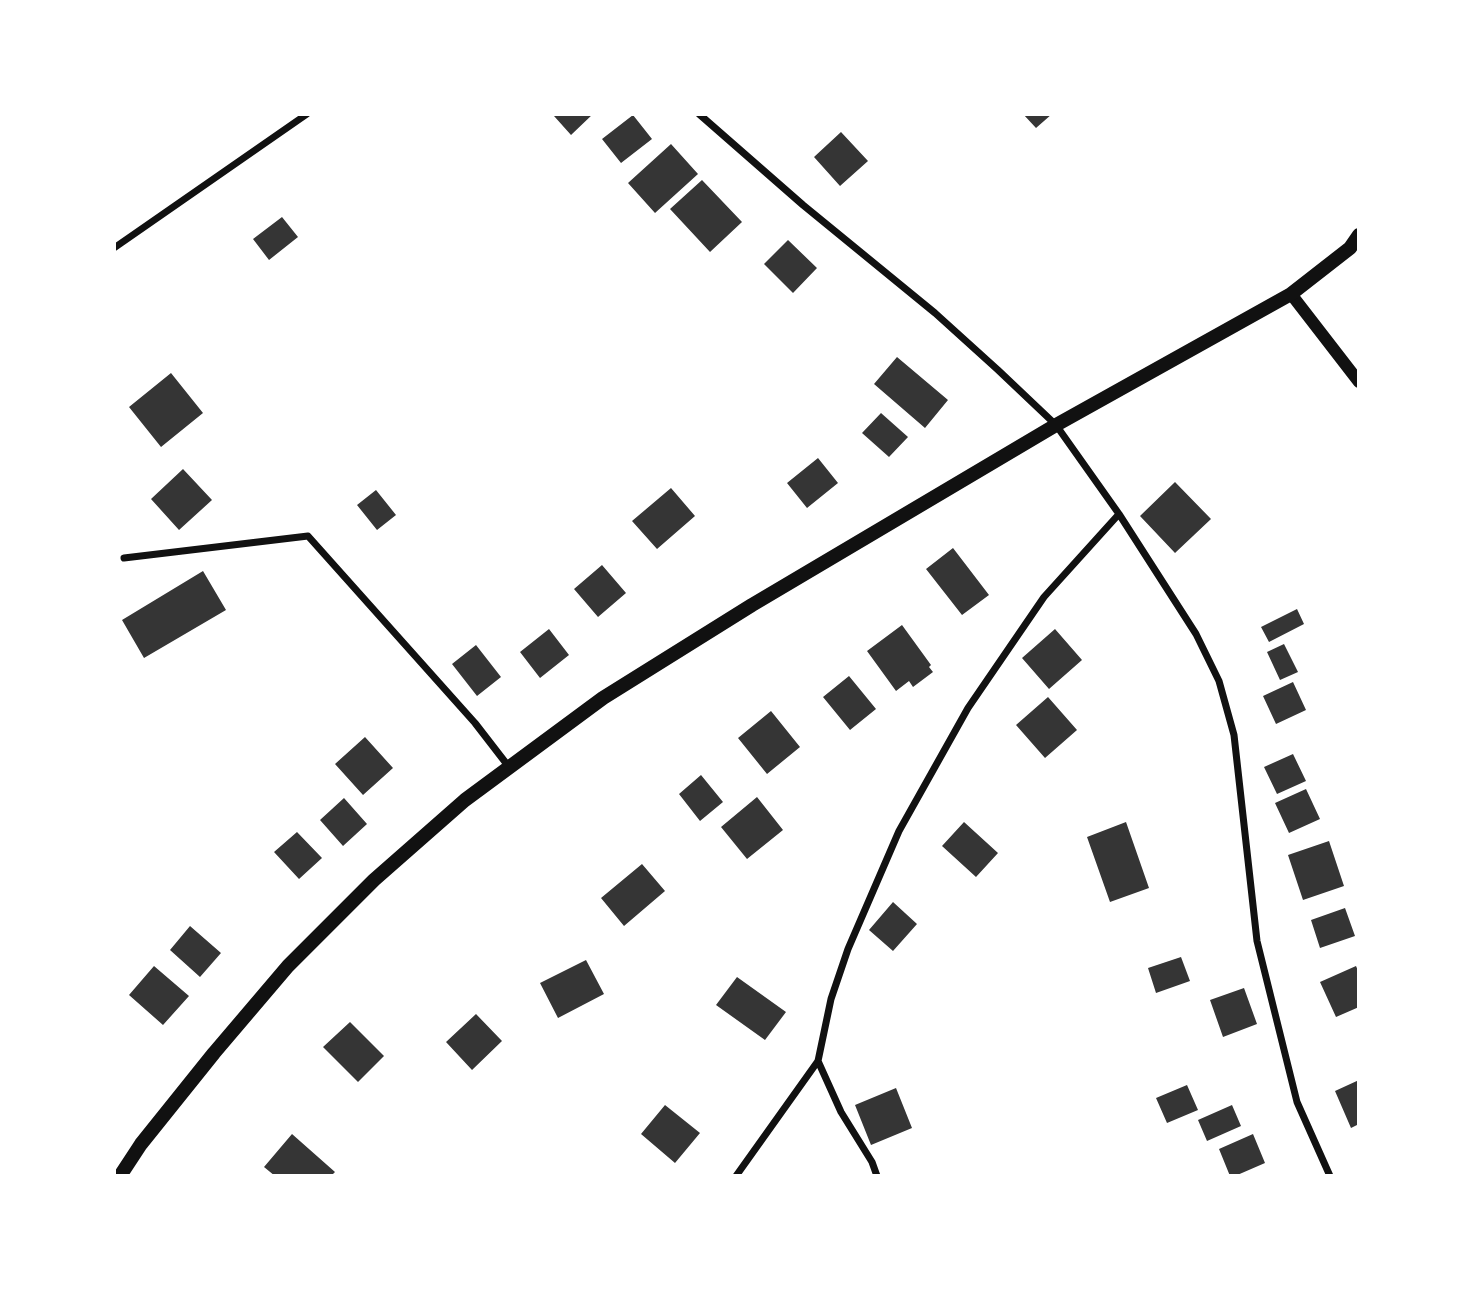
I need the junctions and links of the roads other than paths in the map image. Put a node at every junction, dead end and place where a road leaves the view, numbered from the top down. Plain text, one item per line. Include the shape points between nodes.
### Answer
1 (307, 114) edge
2 (699, 114) edge
3 (1359, 235) edge
4 (114, 248) edge
5 (1291, 293) junction
6 (1359, 382) edge
7 (1056, 425) junction
8 (1119, 514) junction
9 (124, 558) dead end
10 (509, 767) junction
11 (818, 1061) junction
12 (120, 1176) edge
13 (736, 1176) edge
14 (877, 1176) edge
15 (1330, 1176) edge

1 - 4 street
2 - 7 street via 935,313
3 - 5 main road via 1350,248
5 - 6 street
5 - 7 main road
7 - 8 street
7 - 10 main road via 626,683
8 - 11 street via 1044,597 968,708 899,831 848,949
8 - 15 street via 1196,635 1219,681 1234,735 1257,941 1297,1102
9 - 10 street via 308,536
10 - 12 main road via 374,880 288,966 149,1134
11 - 13 street
11 - 14 street

